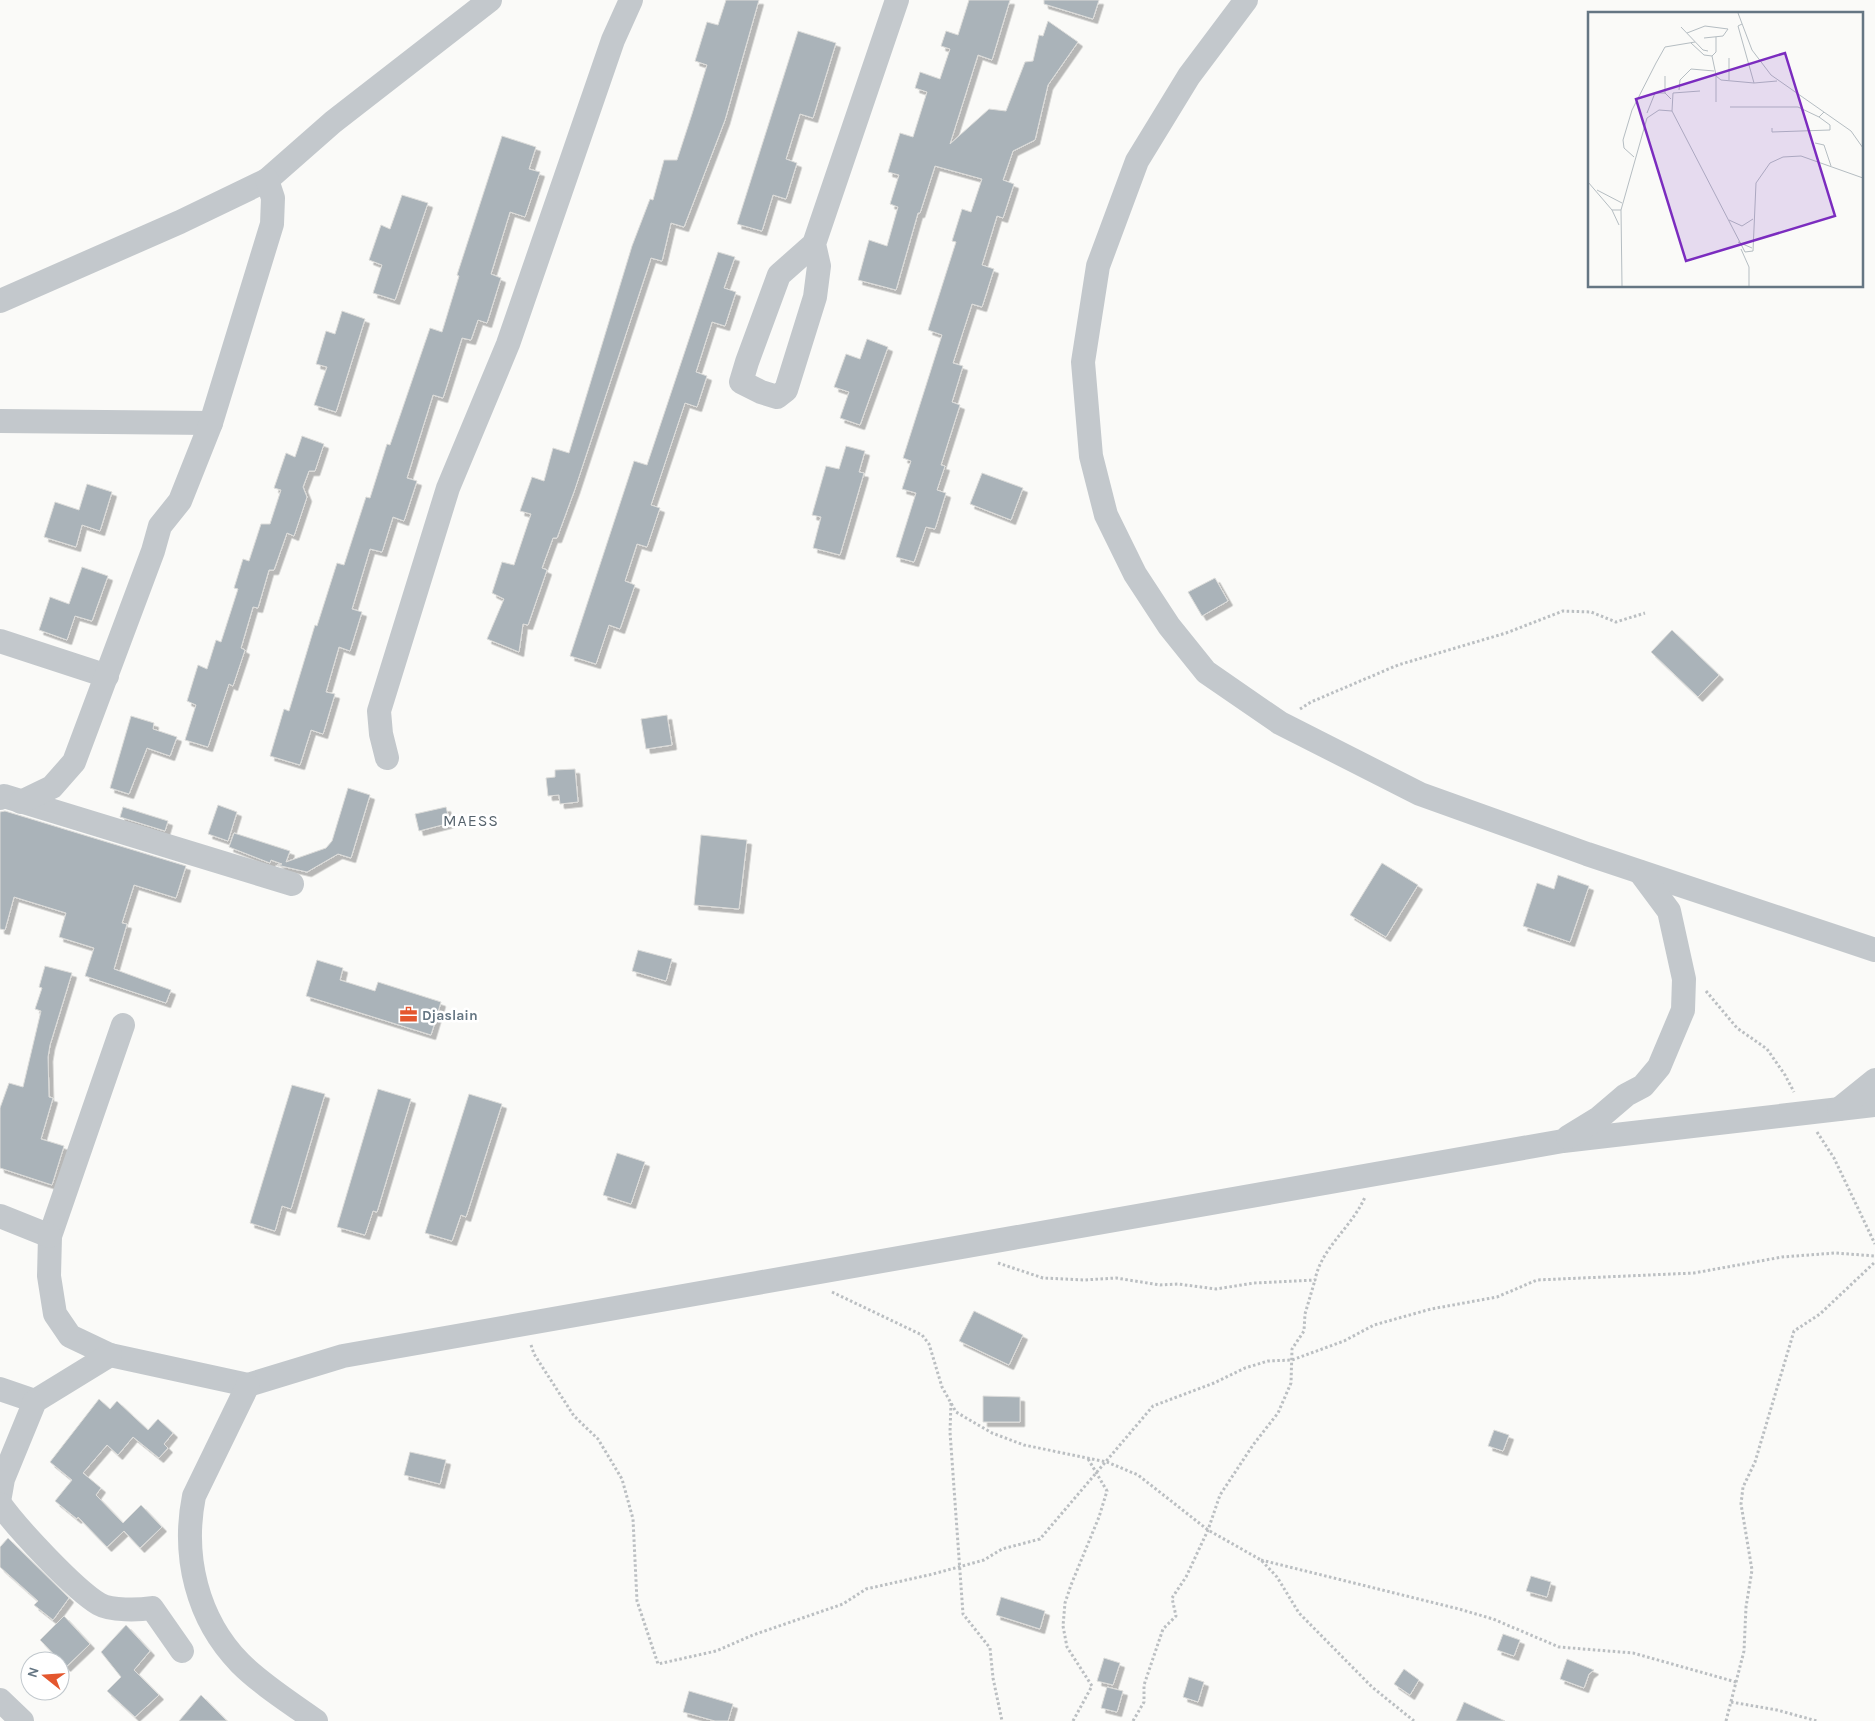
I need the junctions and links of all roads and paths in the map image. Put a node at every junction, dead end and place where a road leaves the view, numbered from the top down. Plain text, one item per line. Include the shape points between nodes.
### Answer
1 (490, 0) edge
2 (631, 0) edge
3 (896, 0) edge
4 (1246, 0) edge
5 (267, 180) junction
6 (814, 244) junction
7 (0, 301) edge
8 (0, 421) edge
9 (211, 423) junction
10 (1645, 613) dead end
11 (0, 641) edge
12 (107, 676) junction
13 (1311, 702) dead end
14 (387, 758) dead end
15 (10, 800) edge
16 (1640, 872) junction
17 (292, 884) dead end
18 (1875, 950) edge
19 (123, 1025) dead end
20 (1875, 1080) edge
21 (1875, 1105) edge
22 (1839, 1109) junction
23 (1563, 1141) junction
24 (1364, 1200) dead end
25 (0, 1216) edge
26 (50, 1236) junction
27 (1875, 1256) edge
28 (994, 1262) dead end
29 (1875, 1262) edge
30 (797, 1276) junction
31 (1315, 1280) junction
32 (525, 1324) junction
33 (110, 1355) junction
34 (1292, 1360) junction
35 (248, 1385) junction
36 (0, 1390) edge
37 (35, 1401) junction
38 (951, 1403) junction
39 (1088, 1457) junction
40 (1107, 1462) junction
41 (1096, 1474) junction
42 (0, 1496) edge
43 (0, 1504) edge
44 (1208, 1530) junction
45 (1261, 1560) junction
46 (958, 1566) junction
47 (182, 1651) dead end
48 (1736, 1682) junction
49 (0, 1700) edge
50 (1731, 1702) junction
51 (22, 1721) edge
52 (316, 1721) edge
53 (1002, 1721) edge
54 (1073, 1721) edge
55 (1133, 1721) edge
56 (1414, 1721) edge
57 (1726, 1721) edge
58 (1817, 1721) edge

1 - 5 street via 333,122
2 - 14 street via 613,40 508,344 448,488 379,711
3 - 6 street
4 - 16 street via 1189,76 1137,161 1098,266 1083,362 1091,456 1106,515 1135,574 1169,626 1206,672 1280,724 1420,794
5 - 7 street
5 - 9 street via 273,198 272,224
6 - 6 street via 779,275 747,362 742,382 761,392 778,397 786,390 815,298 819,266
8 - 9 street
9 - 12 street via 180,501 160,526
10 - 13 path via 1616,622 1591,612 1563,611 1506,633 1398,665
11 - 12 street
12 - 15 street via 74,762 52,787
15 - 17 street
16 - 18 street
16 - 23 street via 1669,911 1684,979 1683,1010 1659,1067 1643,1086
19 - 26 street
20 - 22 street
21 - 22 street
22 - 23 street
23 - 30 street
24 - 31 path via 1318,1266
25 - 26 street
26 - 33 street via 49,1276 55,1314 70,1336
27 - 34 path via 1835,1253 1782,1257 1694,1273 1537,1280 1497,1296 1374,1325 1344,1341
28 - 31 path via 1043,1278 1116,1278 1216,1289 1254,1283
29 - 48 path via 1820,1314 1794,1331 1755,1462 1743,1488 1741,1504 1752,1570 1744,1650
30 - 32 street
30 - 38 path via 922,1335 929,1344 942,1387
31 - 34 path via 1305,1314 1304,1331 1292,1349
32 - 35 street via 343,1356
32 - 46 path via 534,1354 574,1416 598,1439 622,1479 633,1519 637,1601 658,1664 716,1652 753,1635 843,1604 866,1588
33 - 35 street
33 - 37 street
34 - 40 path via 1268,1361 1245,1368 1153,1406
34 - 44 path via 1291,1383 1278,1413 1220,1495
35 - 52 street via 194,1496 190,1515 190,1551 197,1591 217,1636 240,1664
36 - 37 street
37 - 42 street via 3,1479
38 - 39 path via 956,1412 992,1434 1024,1445
38 - 46 path
39 - 40 path
39 - 41 path
40 - 41 path
40 - 44 path via 1138,1475
41 - 46 path via 1040,1539
41 - 54 path via 1106,1491 1071,1585 1063,1626 1068,1647 1092,1686
43 - 47 street via 71,1580 100,1605 135,1610 152,1608
44 - 45 path
44 - 55 path via 1186,1577 1172,1598 1176,1616 1163,1629 1144,1685 1144,1702
45 - 48 path via 1459,1609 1493,1619 1559,1647 1633,1653
45 - 56 path via 1277,1577 1299,1614 1372,1687
46 - 53 path via 963,1614 990,1648
48 - 50 path
49 - 51 street
50 - 57 path
50 - 58 path

